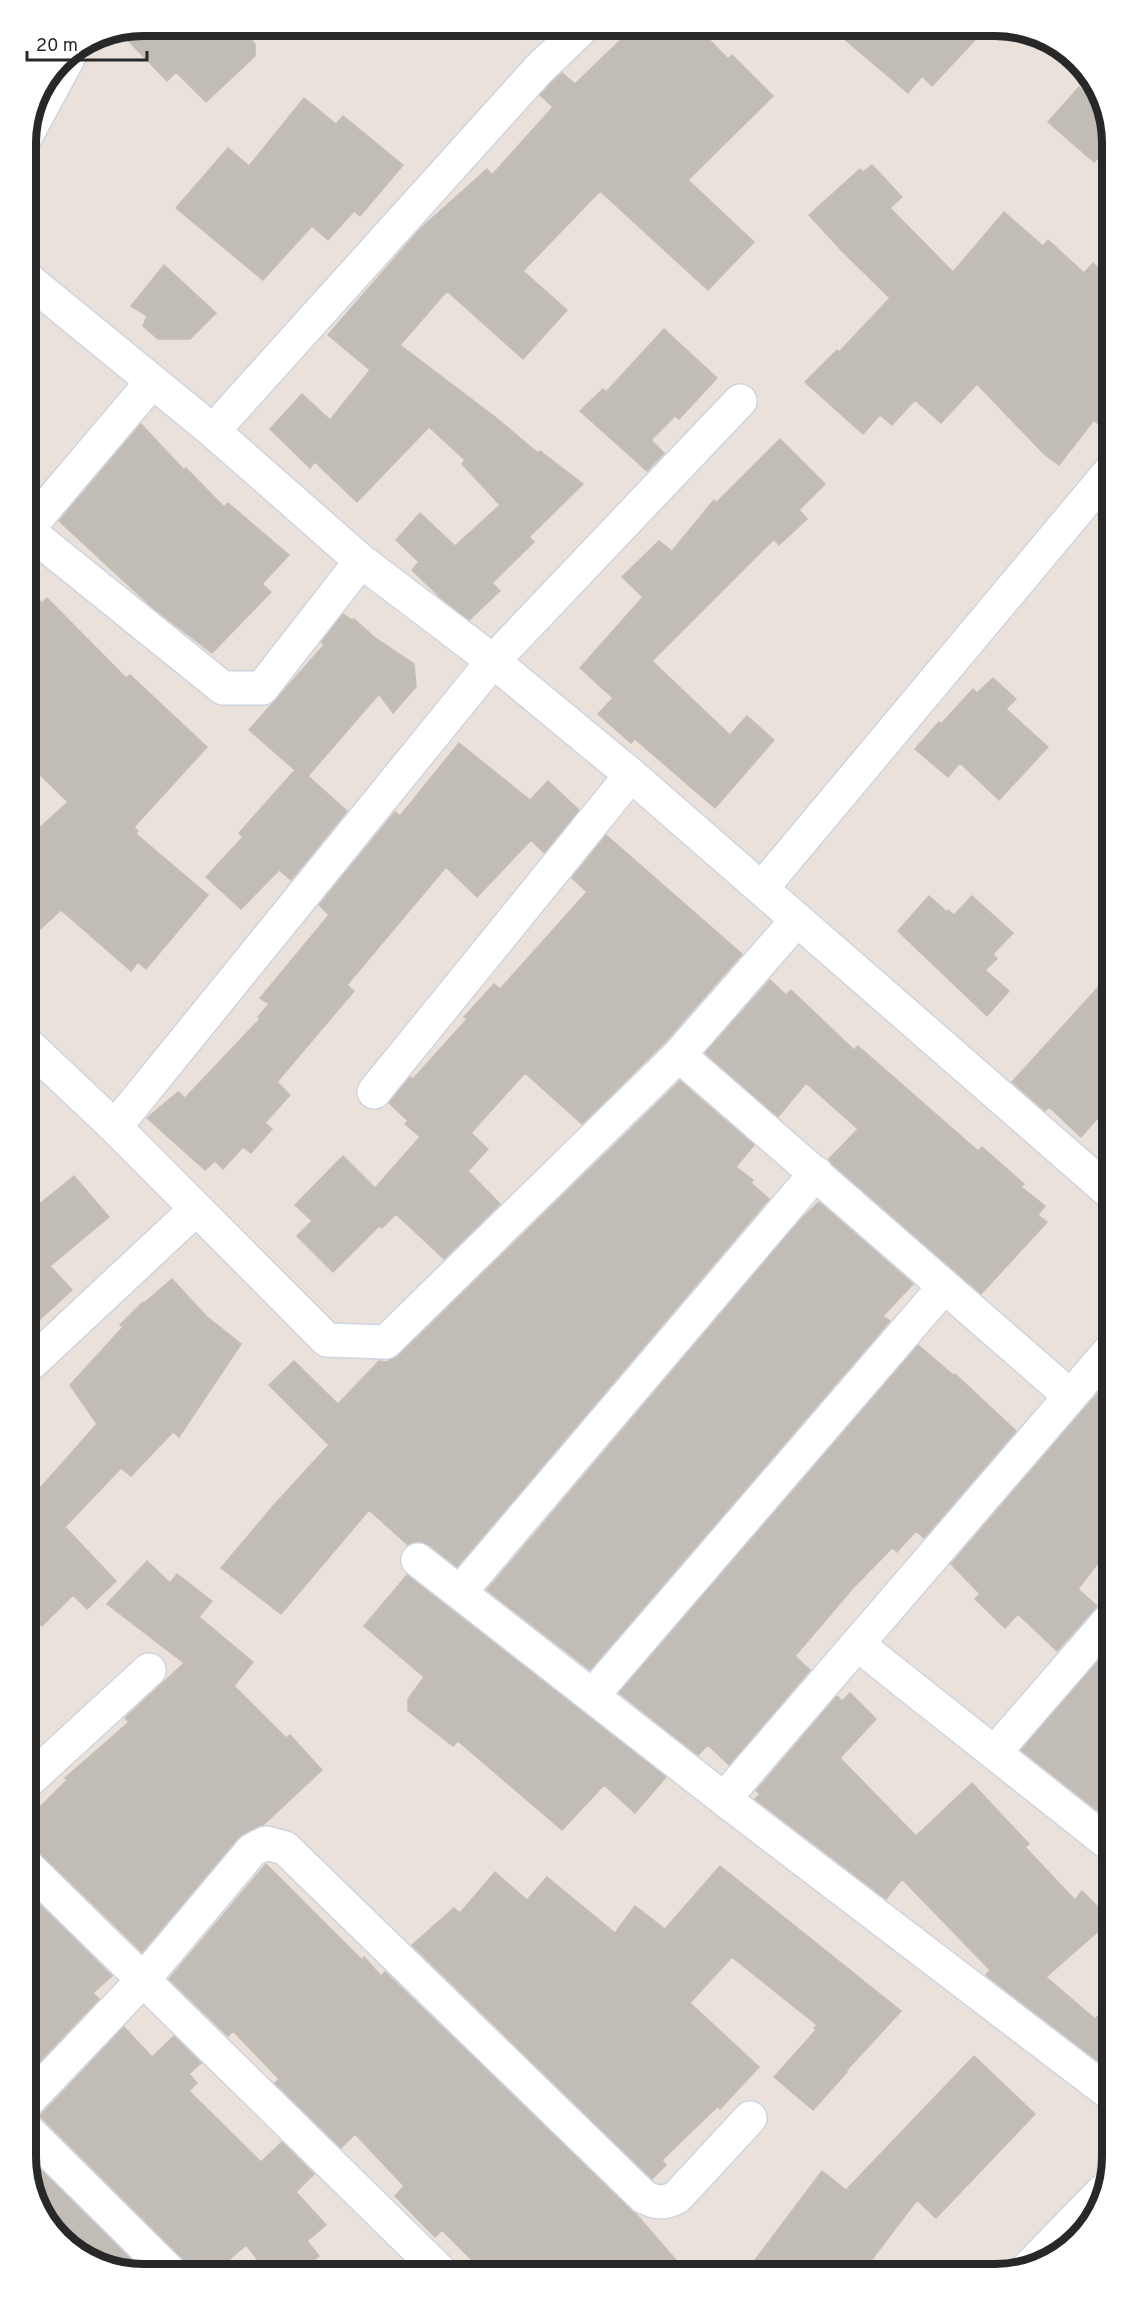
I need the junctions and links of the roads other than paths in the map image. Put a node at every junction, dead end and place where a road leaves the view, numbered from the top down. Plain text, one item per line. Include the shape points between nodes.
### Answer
1 (574, 36) edge
2 (56, 81) edge
3 (44, 102) edge
4 (36, 286) edge
5 (152, 383) junction
6 (740, 400) dead end
7 (213, 431) junction
8 (1102, 482) edge
9 (36, 518) edge
10 (36, 538) edge
11 (361, 561) junction
12 (493, 662) junction
13 (632, 775) junction
14 (762, 888) junction
15 (797, 920) junction
16 (36, 1052) edge
17 (679, 1055) junction
18 (374, 1092) dead end
19 (115, 1127) junction
20 (816, 1173) junction
21 (1102, 1184) edge
22 (196, 1209) junction
23 (944, 1287) junction
24 (36, 1359) edge
25 (1102, 1360) edge
26 (1070, 1396) junction
27 (418, 1560) dead end
28 (460, 1592) junction
29 (1102, 1630) edge
30 (857, 1644) junction
31 (149, 1670) dead end
32 (592, 1696) junction
33 (995, 1752) junction
34 (36, 1774) edge
35 (724, 1799) junction
36 (1102, 1837) edge
37 (36, 1875) edge
38 (143, 1980) junction
39 (1102, 2087) edge
40 (36, 2092) edge
41 (750, 2118) dead end
42 (36, 2139) edge
43 (1092, 2202) edge
44 (1043, 2253) edge
45 (162, 2264) edge
46 (433, 2264) edge

1 - 7 street via 538,70
2 - 3 street
4 - 5 street
5 - 7 street
5 - 9 street
6 - 12 street
7 - 11 street
8 - 14 street
10 - 11 street via 223,688 262,688
11 - 12 street
12 - 13 street
12 - 19 street
13 - 14 street
13 - 18 street
14 - 15 street
15 - 17 street
15 - 21 street
16 - 19 street
17 - 20 street
17 - 22 street via 386,1342 327,1340
19 - 22 street
20 - 23 street
20 - 28 street
22 - 24 street
23 - 26 street
23 - 32 street
25 - 26 street
26 - 30 street
27 - 28 street
28 - 32 street
29 - 33 street
30 - 33 street
30 - 35 street
31 - 34 street
32 - 35 street
33 - 36 street
35 - 39 street
37 - 38 street
38 - 40 street
38 - 41 street via 252,1850 275,1844 285,1848 644,2197 657,2203 677,2198
38 - 46 street
42 - 45 street
43 - 44 street

